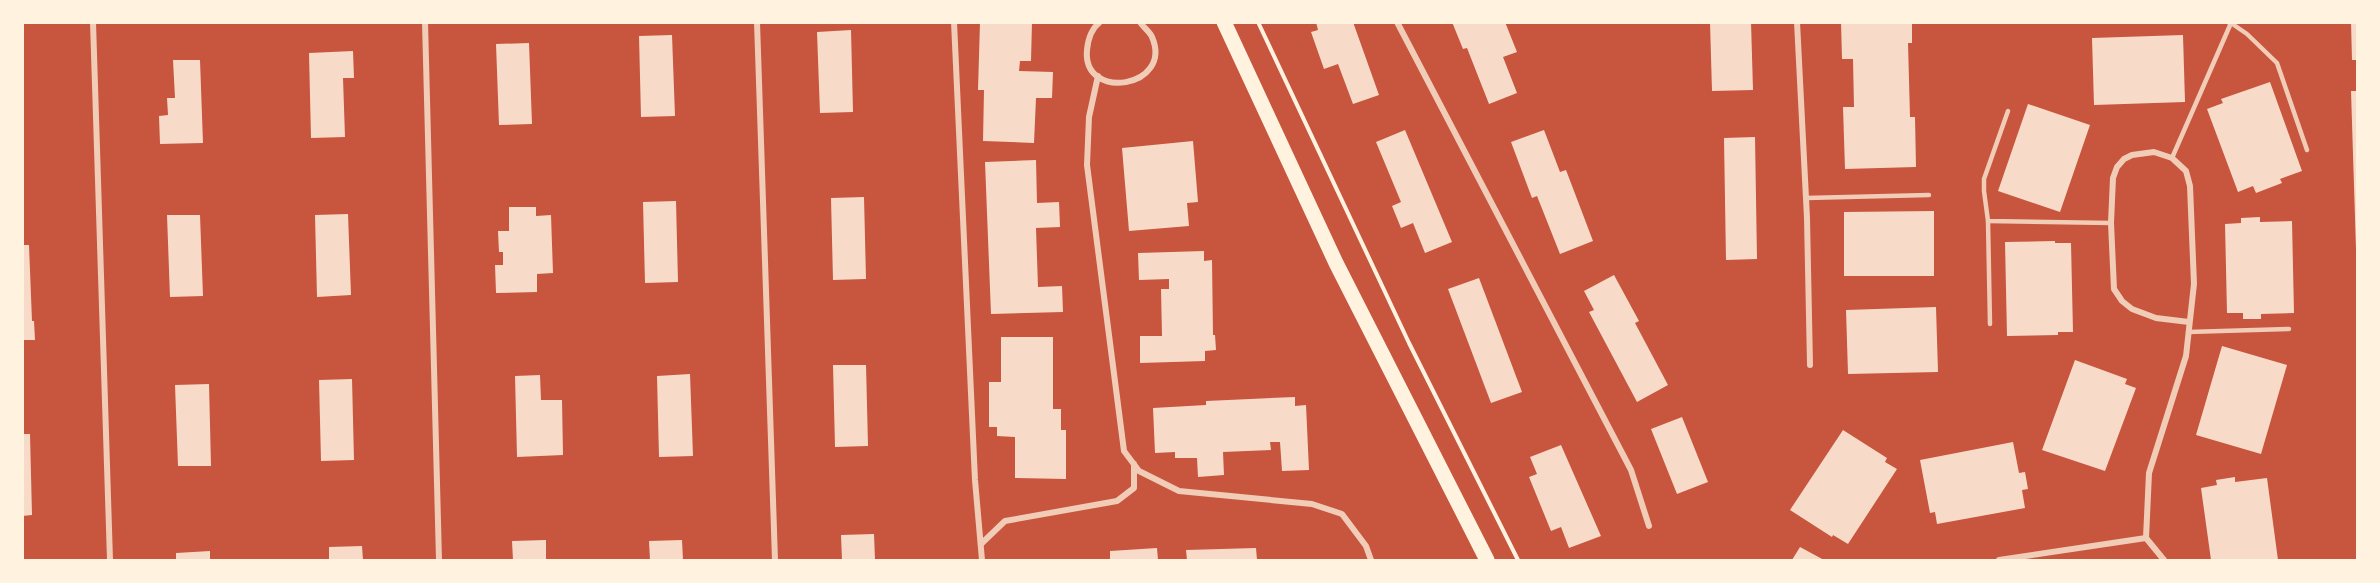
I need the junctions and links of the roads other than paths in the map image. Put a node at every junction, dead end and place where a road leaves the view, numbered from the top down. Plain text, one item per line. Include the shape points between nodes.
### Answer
1 (93, 22) edge
2 (425, 22) edge
3 (757, 22) edge
4 (954, 22) edge
5 (1100, 22) edge
6 (1140, 22) edge
7 (1224, 22) edge
8 (1397, 22) edge
9 (1797, 22) edge
10 (2230, 23) edge
11 (1098, 76) junction
12 (2008, 111) dead end
13 (2307, 150) dead end
14 (2172, 158) junction
15 (1929, 195) dead end
16 (1806, 198) junction
17 (1988, 221) junction
18 (2111, 223) junction
19 (2189, 322) junction
20 (1990, 324) dead end
21 (2289, 329) dead end
22 (2188, 332) junction
23 (1810, 365) dead end
24 (1134, 463) junction
25 (1649, 526) dead end
26 (2146, 538) junction
27 (981, 544) junction
28 (110, 561) edge
29 (440, 561) edge
30 (775, 561) edge
31 (982, 561) edge
32 (1371, 561) edge
33 (1487, 561) edge
34 (1998, 561) edge
35 (2164, 561) edge

1 - 28 street
2 - 29 street
3 - 30 street
4 - 27 street
5 - 11 street via 1088,39 1086,56
6 - 11 street via 1152,36 1155,54 1145,74 1122,84
7 - 33 main road via 1336,263
8 - 25 street via 1631,470
9 - 16 street
10 - 13 lane via 2277,63
10 - 14 lane
11 - 24 street via 1089,117 1087,165 1124,451
12 - 17 lane via 1984,179
14 - 18 street via 2143,152 2124,159 2112,178
14 - 19 street via 2186,171 2190,186 2194,284
15 - 16 lane
16 - 23 street
17 - 18 lane
17 - 20 lane
18 - 19 street via 2114,289 2122,301 2156,318
19 - 22 street
21 - 22 lane
22 - 26 street via 2183,371 2149,473
24 - 27 street via 1134,488 1117,501 1005,521
24 - 32 street via 1139,471 1179,491 1311,504 1342,514 1366,546
26 - 34 street
26 - 35 street
27 - 31 street

